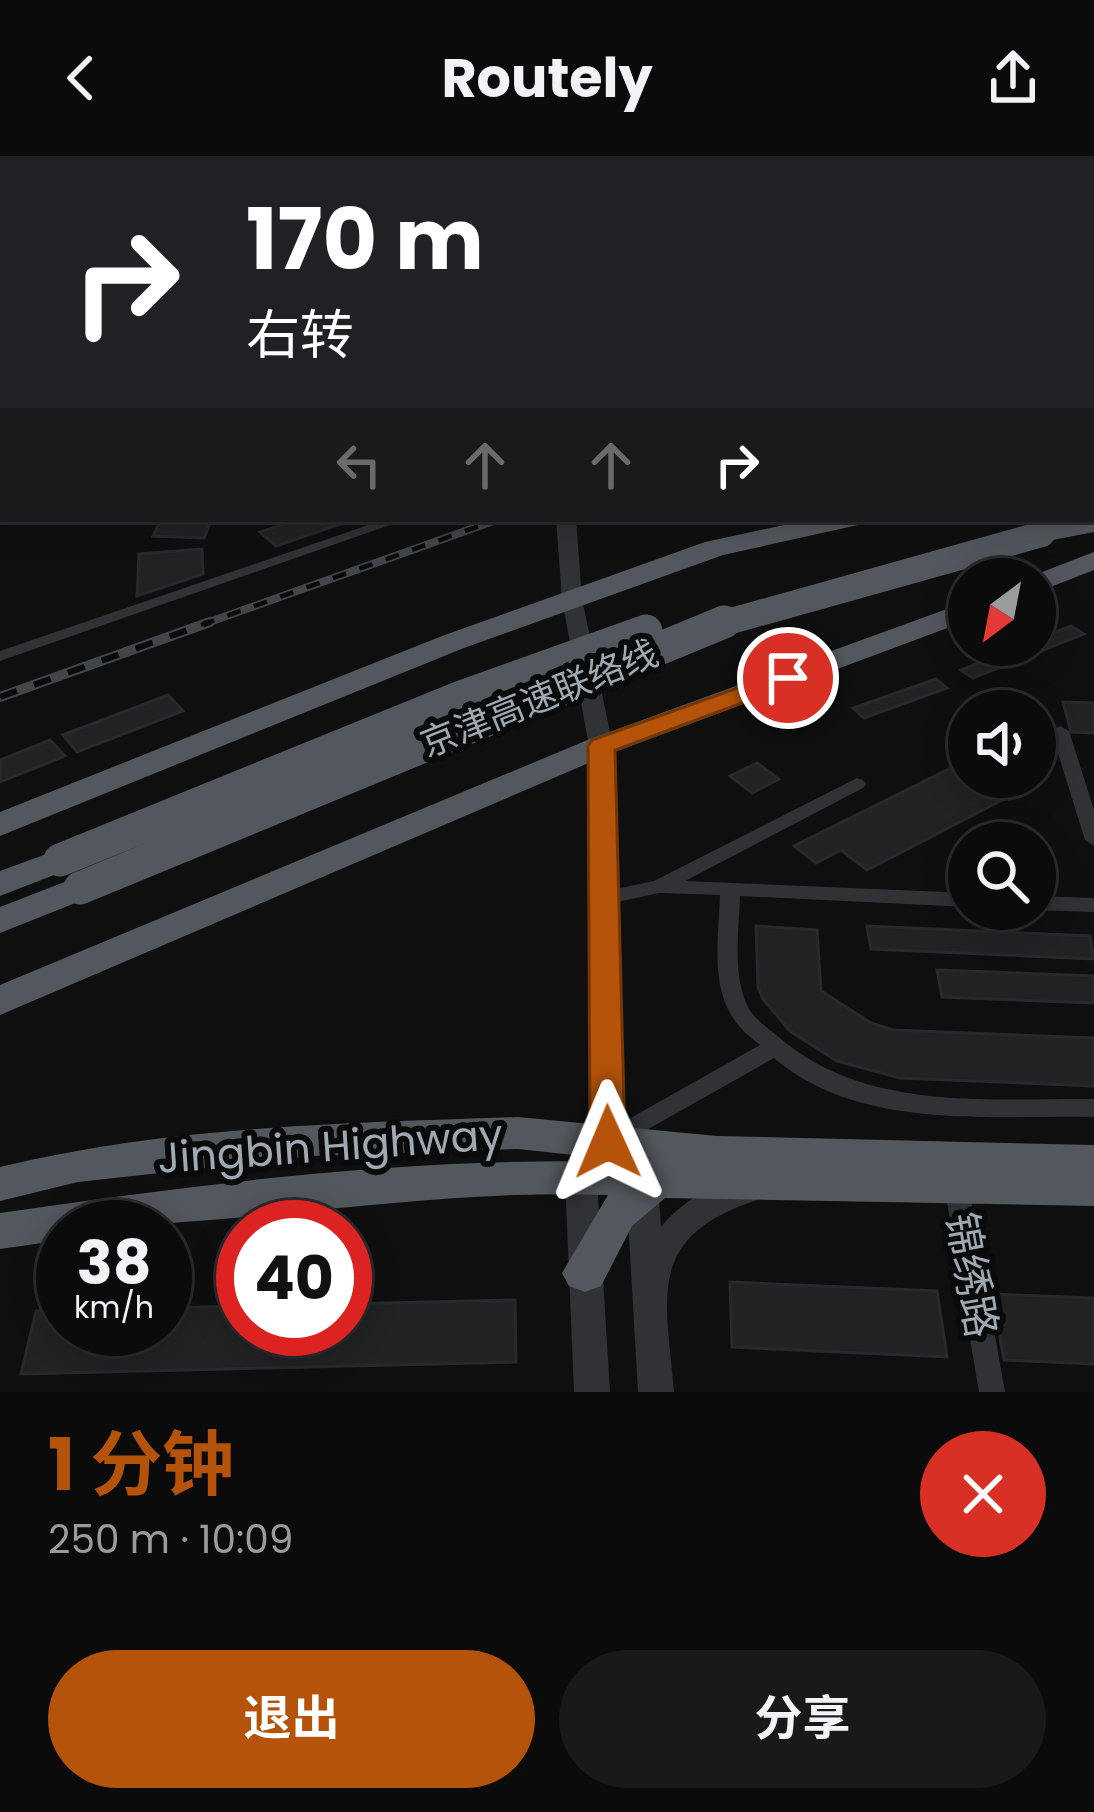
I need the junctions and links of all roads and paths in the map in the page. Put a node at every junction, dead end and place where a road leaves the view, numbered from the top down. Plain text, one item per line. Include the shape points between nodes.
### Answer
1 (391, 522) edge
2 (566, 522) edge
3 (835, 522) edge
4 (1033, 524) edge
5 (1094, 524) edge
6 (1094, 560) edge
7 (1056, 575) edge
8 (572, 599) junction
9 (948, 618) edge
10 (0, 656) edge
11 (1060, 731) dead end
12 (602, 746) junction
13 (857, 784) dead end
14 (0, 825) edge
15 (1094, 840) edge
16 (70, 874) junction
17 (0, 884) edge
18 (659, 886) junction
19 (730, 890) junction
20 (604, 898) junction
21 (948, 899) edge
22 (1056, 904) edge
23 (1094, 905) edge
24 (0, 921) edge
25 (0, 1001) edge
26 (773, 1048) junction
27 (1094, 1108) edge
28 (608, 1142) junction
29 (717, 1154) junction
30 (1094, 1162) edge
31 (953, 1173) junction
32 (581, 1177) junction
33 (646, 1181) junction
34 (0, 1184) edge
35 (769, 1185) junction
36 (1094, 1189) edge
37 (0, 1231) edge
38 (585, 1273) junction
39 (649, 1281) junction
40 (592, 1392) edge
41 (656, 1392) edge
42 (992, 1392) edge

1 - 10 street
2 - 8 street
3 - 8 highway via 715,548
4 - 5 highway, 京津高速联络线
4 - 16 highway, 京津高速联络线, bridge via 742,615
6 - 7 highway
8 - 12 street
8 - 14 highway
9 - 12 highway
11 - 15 street
12 - 20 street
12 - 25 highway
13 - 18 street
16 - 17 highway, 京津高速联络线
16 - 24 highway, 京津高速联络线
18 - 19 street
18 - 20 street
19 - 21 street
19 - 26 street via 739,1011
20 - 28 street
22 - 23 street
26 - 27 street via 844,1091
26 - 28 street
28 - 29 highway, Jingbin Highway
28 - 32 street
28 - 33 street
28 - 34 highway, Jingbin Highway via 518,1133 314,1140 78,1165
29 - 31 highway, Jingbin Highway
29 - 33 highway
30 - 31 highway, Jingbin Highway
31 - 35 highway, Jingbin Highway
31 - 36 highway, Jingbin Highway
31 - 42 street, 锦绣路
32 - 33 highway, Jingbin Highway
32 - 37 highway, Jingbin Highway via 233,1197
32 - 38 street
33 - 35 highway, Jingbin Highway
33 - 38 highway via 617,1213
33 - 39 street
35 - 39 street via 698,1208 668,1235
38 - 40 street
39 - 41 street

